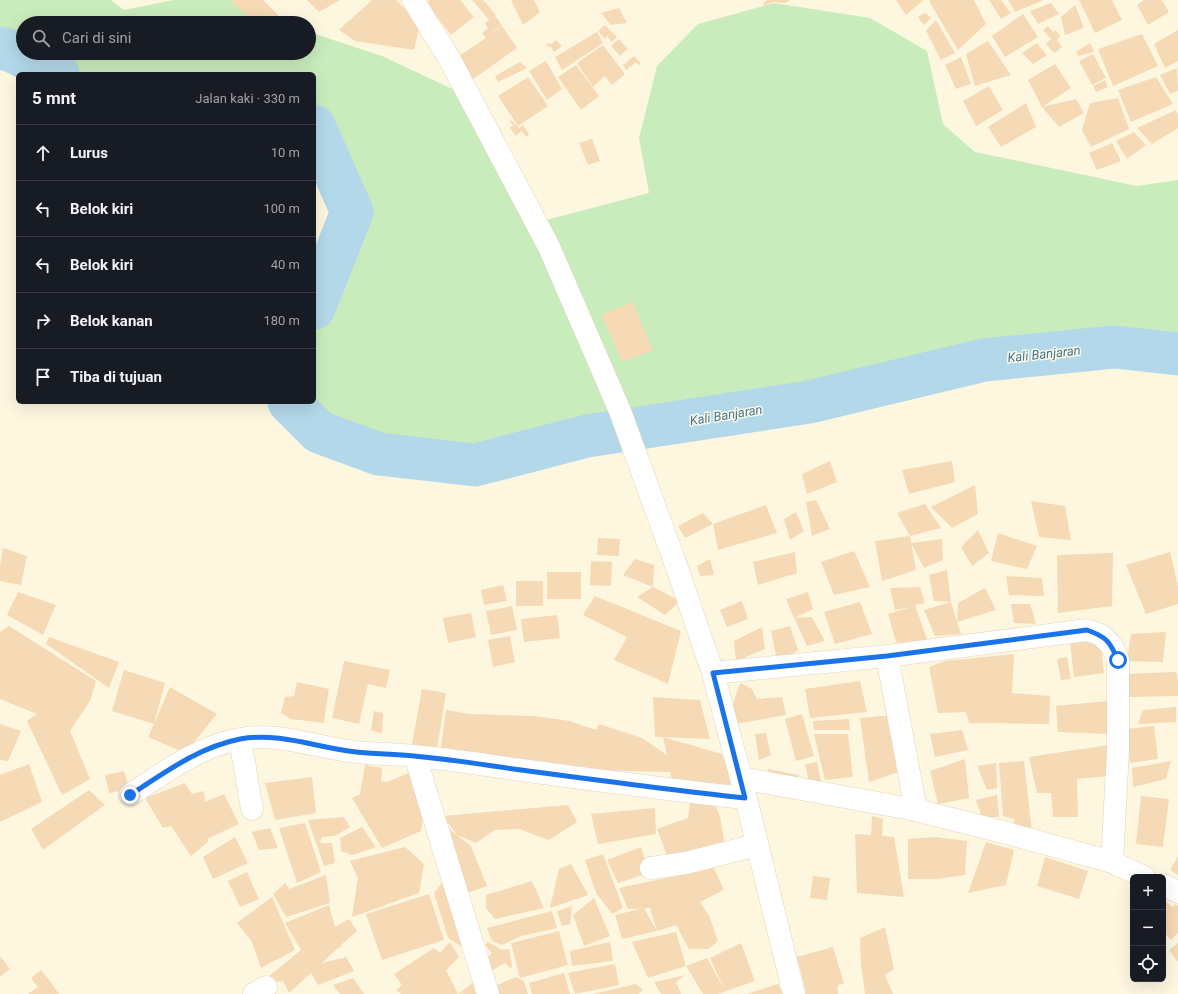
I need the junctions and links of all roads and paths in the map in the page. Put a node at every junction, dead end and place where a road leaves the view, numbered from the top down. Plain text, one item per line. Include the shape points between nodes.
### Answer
1 (413, 0) edge
2 (887, 656) junction
3 (713, 673) junction
4 (240, 739) junction
5 (415, 756) junction
6 (741, 778) junction
7 (130, 795) dead end
8 (745, 798) junction
9 (252, 809) dead end
10 (916, 810) junction
11 (757, 845) junction
12 (1112, 862) junction
13 (651, 868) dead end
14 (1138, 874) edge
15 (1166, 886) edge
16 (1178, 892) edge
17 (488, 994) edge
18 (794, 994) edge

1 - 3 street via 449,58 549,248 620,411
2 - 3 street
2 - 10 street
2 - 12 street via 1087,630 1101,635 1112,646 1118,660 1118,750
3 - 6 street
4 - 5 street via 290,738 355,752
4 - 7 street via 219,745 181,762
4 - 9 street
5 - 8 street
5 - 17 street
6 - 8 street
6 - 10 street
8 - 11 street
10 - 12 street
11 - 13 street via 686,863
11 - 18 street
12 - 14 street
15 - 16 street

